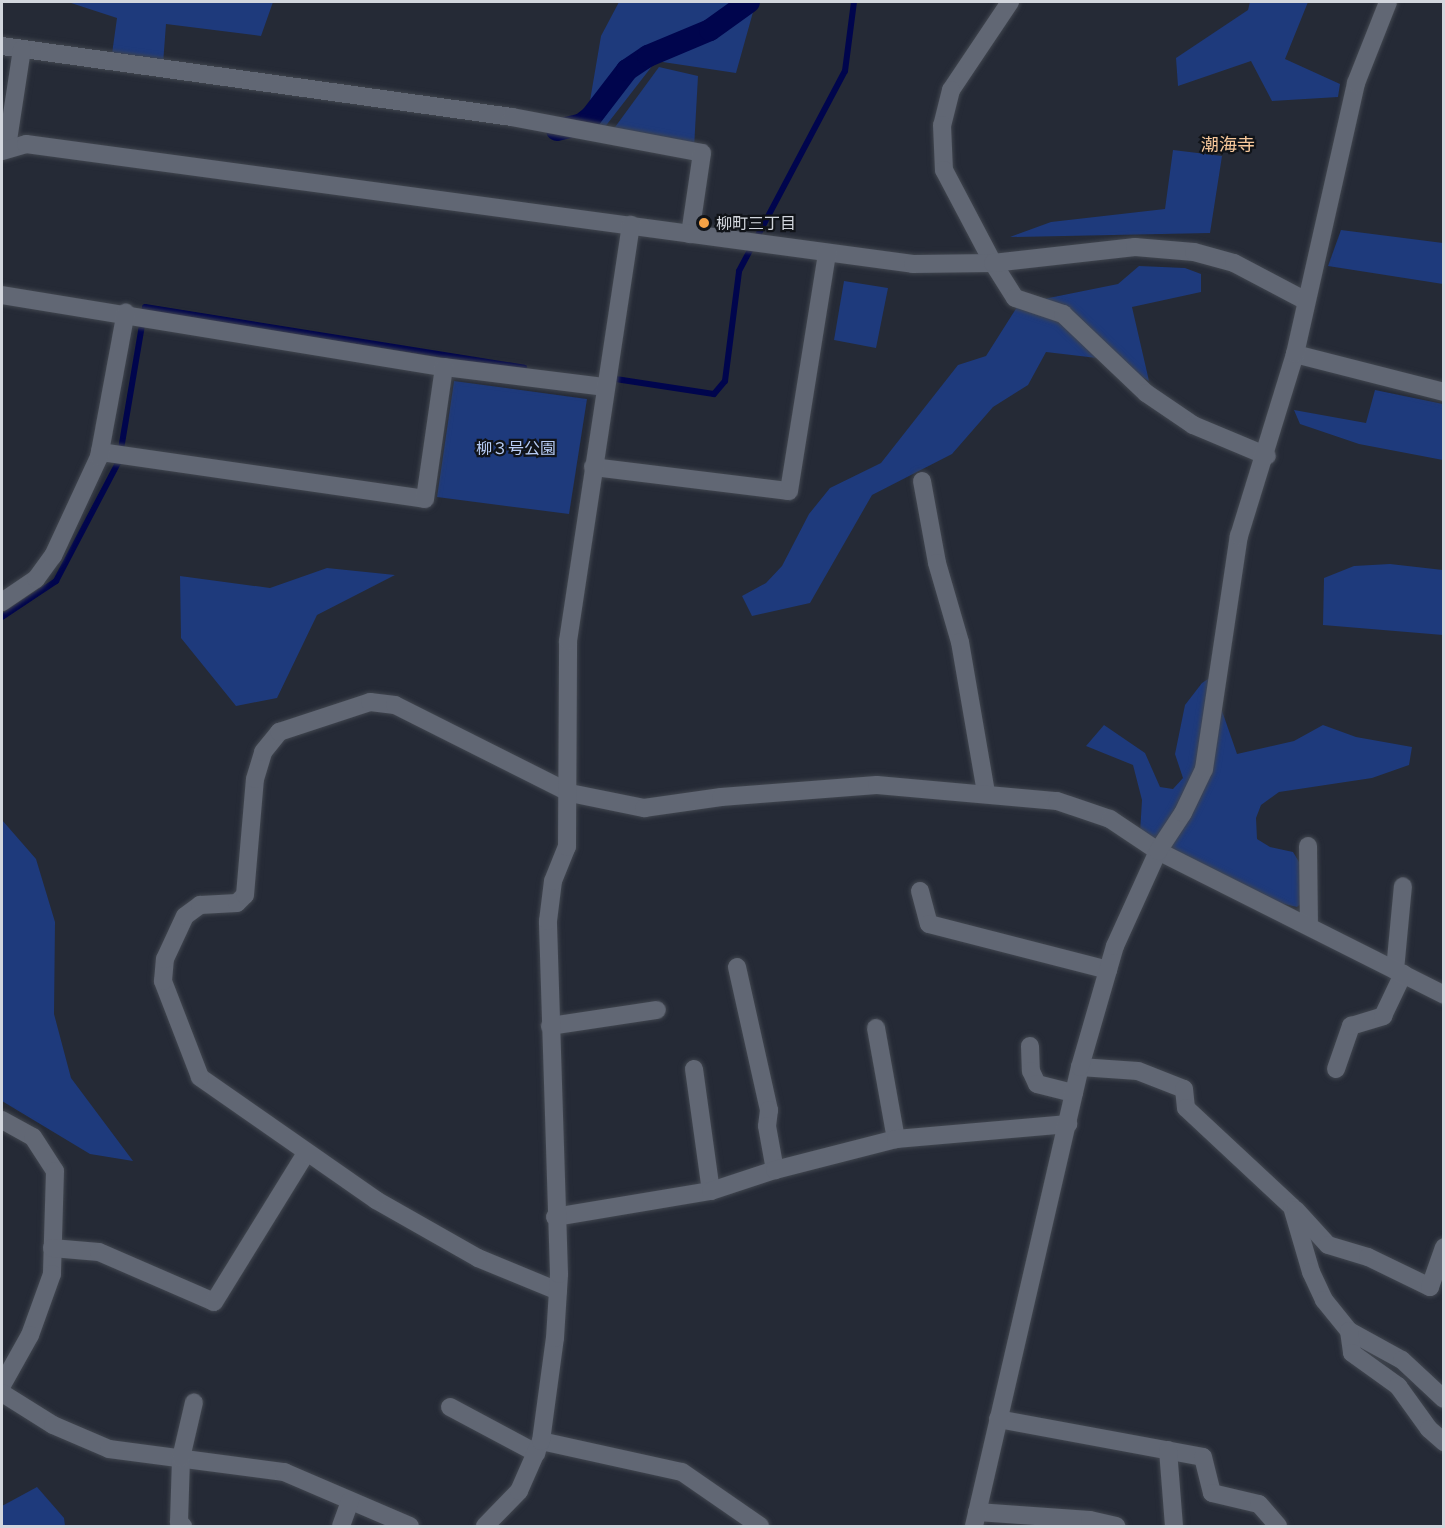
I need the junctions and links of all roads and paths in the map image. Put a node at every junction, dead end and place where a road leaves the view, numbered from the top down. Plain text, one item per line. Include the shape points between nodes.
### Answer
1 (1010, 2) edge
2 (1388, 2) edge
3 (2, 46) edge
4 (22, 49) junction
5 (3, 147) edge
6 (631, 225) junction
7 (690, 234) junction
8 (827, 253) junction
9 (993, 263) junction
10 (2, 295) edge
11 (1306, 301) junction
12 (126, 312) junction
13 (1295, 354) junction
14 (444, 367) junction
15 (604, 387) junction
16 (1443, 392) edge
17 (100, 452) junction
18 (1266, 456) junction
19 (593, 467) junction
20 (922, 481) dead end
21 (2, 602) edge
22 (986, 792) junction
23 (570, 793) junction
24 (1308, 846) dead end
25 (1158, 851) junction
26 (1403, 886) dead end
27 (920, 891) dead end
28 (1309, 926) junction
29 (737, 967) dead end
30 (1108, 970) junction
31 (1399, 972) junction
32 (1443, 994) edge
33 (657, 1010) dead end
34 (550, 1026) junction
35 (876, 1029) dead end
36 (1030, 1046) dead end
37 (1080, 1067) junction
38 (694, 1069) dead end
39 (1336, 1069) dead end
40 (1074, 1093) junction
41 (2, 1120) edge
42 (1068, 1124) junction
43 (896, 1139) junction
44 (306, 1154) junction
45 (775, 1170) junction
46 (711, 1191) junction
47 (1292, 1207) junction
48 (555, 1217) junction
49 (1443, 1247) edge
50 (52, 1248) junction
51 (1437, 1288) edge
52 (558, 1291) junction
53 (1350, 1331) junction
54 (2, 1385) edge
55 (2, 1393) edge
56 (1443, 1399) edge
57 (194, 1401) dead end
58 (450, 1407) dead end
59 (998, 1419) junction
60 (1443, 1442) edge
61 (538, 1447) junction
62 (1168, 1450) junction
63 (181, 1458) junction
64 (350, 1501) junction
65 (976, 1519) edge
66 (183, 1527) edge
67 (341, 1527) edge
68 (410, 1527) edge
69 (485, 1527) edge
70 (760, 1527) edge
71 (1116, 1527) edge
72 (1174, 1527) edge
73 (1278, 1527) edge

1 - 9 street via 951,90 942,125 945,170
2 - 11 street via 1356,83
3 - 4 street
4 - 5 street
4 - 7 street via 512,117 702,153
5 - 6 street via 26,144
6 - 7 street
6 - 15 street
7 - 8 street
8 - 9 street via 933,265
8 - 19 street via 789,491
9 - 11 street via 1135,247 1194,252 1234,263
9 - 18 street via 1015,298 1062,314 1146,393 1193,425
10 - 12 street
11 - 13 street
12 - 14 street
12 - 17 street
13 - 16 street
13 - 18 street
14 - 15 street
14 - 17 street via 425,499
15 - 19 street
17 - 21 street via 53,556 36,579
18 - 25 street via 1239,536 1229,583 1204,768 1183,813
19 - 23 street via 568,641
20 - 22 street via 937,563 960,642
22 - 23 street via 877,785 644,808
22 - 25 street via 1057,801 1110,819
23 - 34 street via 567,847 553,881 548,921
23 - 44 street via 395,705 370,702 279,732 263,752 255,779 245,895 237,903 200,905 185,916 165,959 163,981 200,1077
24 - 28 street
25 - 28 street
25 - 30 street
26 - 31 street
27 - 30 street via 928,924
28 - 31 street
29 - 45 street via 769,1110
30 - 37 street
31 - 32 street
31 - 39 street via 1383,1016 1351,1026
33 - 34 street
34 - 48 street
35 - 43 street
36 - 40 street via 1030,1071 1037,1084
37 - 40 street
37 - 47 street via 1138,1071 1184,1089 1186,1108
38 - 46 street
40 - 42 street
41 - 50 street via 33,1137 55,1171
42 - 43 street
42 - 59 street
43 - 45 street
44 - 50 street via 214,1302 99,1252
44 - 52 street via 375,1200 478,1258
45 - 46 street
46 - 48 street
47 - 51 street via 1328,1245 1368,1257
47 - 53 street via 1311,1272 1324,1300
48 - 52 street
49 - 51 street
50 - 54 street via 52,1274 43,1306
52 - 61 street
53 - 56 street via 1402,1360
53 - 60 street via 1352,1353 1398,1386
55 - 63 street via 52,1425 110,1449
57 - 63 street
58 - 61 street
59 - 62 street
59 - 65 street
61 - 69 street via 519,1491
61 - 70 street via 681,1472
62 - 72 street
62 - 73 street via 1203,1457 1212,1493 1258,1504
63 - 64 street via 284,1472
63 - 66 street via 179,1522
64 - 67 street
64 - 68 street
65 - 71 street via 1090,1520

